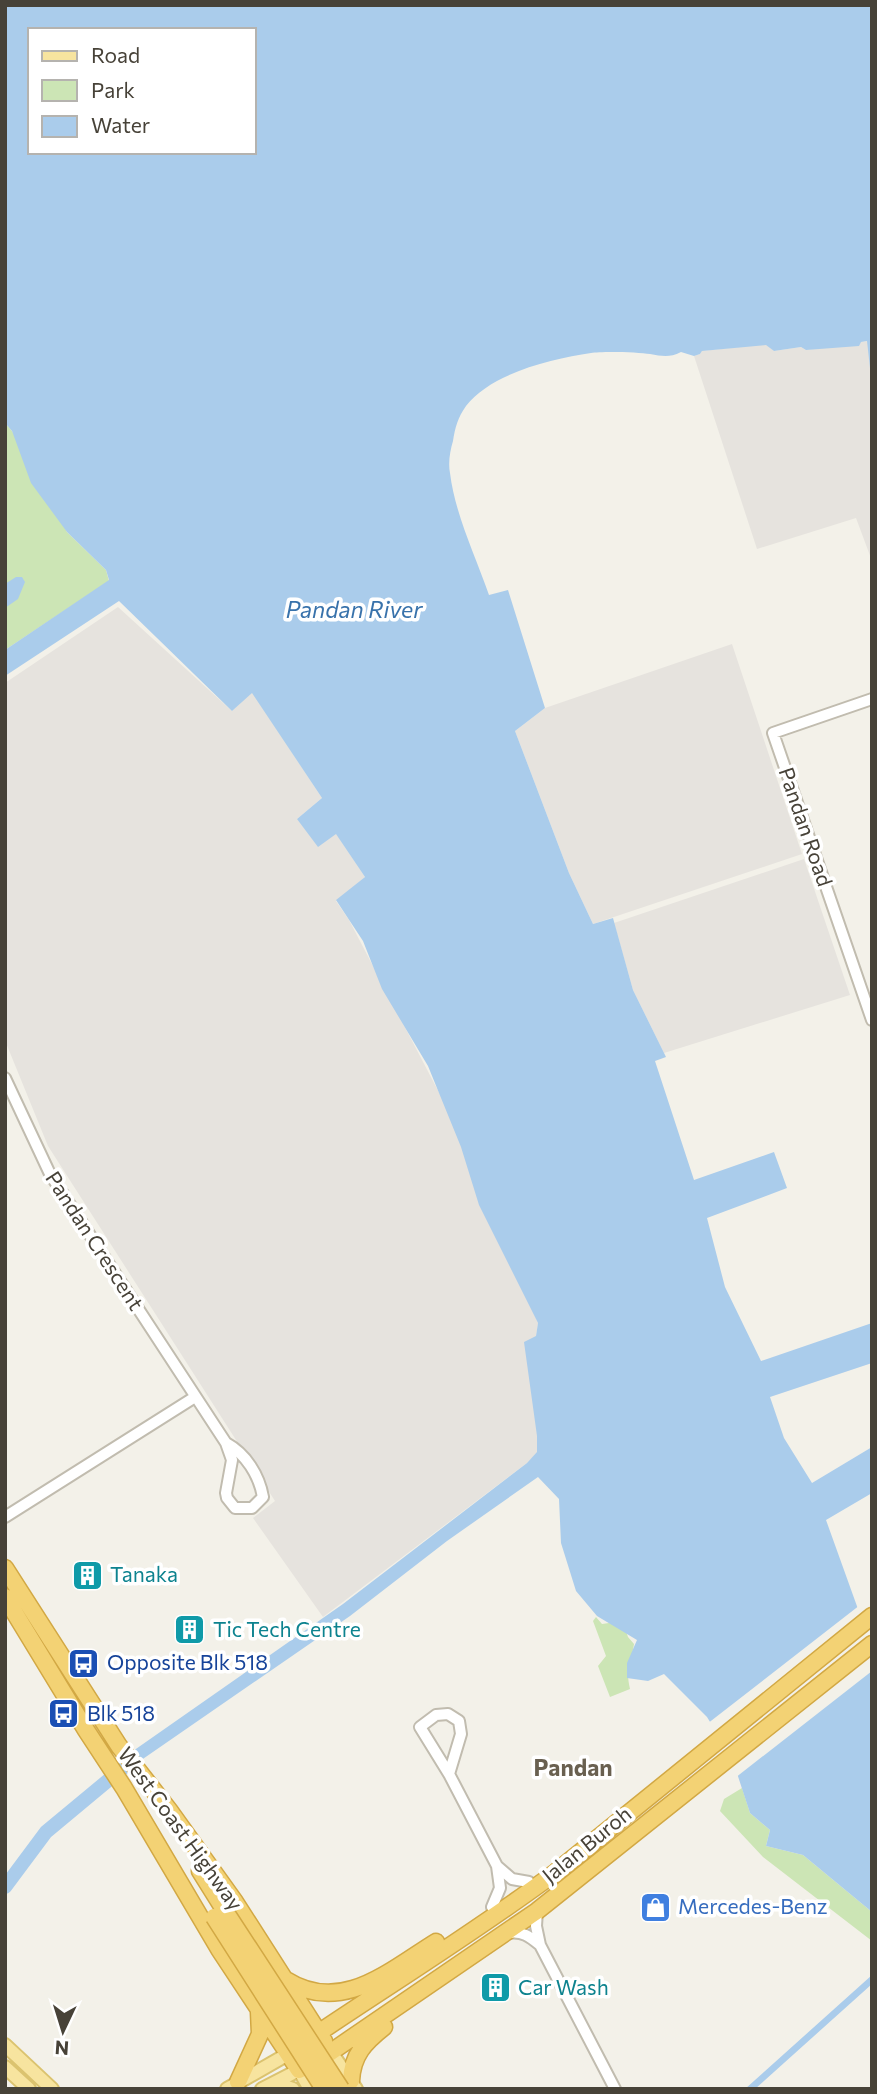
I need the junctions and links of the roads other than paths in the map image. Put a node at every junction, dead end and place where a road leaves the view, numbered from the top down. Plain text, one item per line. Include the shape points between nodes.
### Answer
1 (872, 699) edge
2 (872, 1020) edge
3 (5, 1078) edge
4 (195, 1397) junction
5 (226, 1443) junction
6 (5, 1517) edge
7 (5, 1568) edge
8 (5, 1597) edge
9 (872, 1616) edge
10 (872, 1644) edge
11 (449, 1773) junction
12 (146, 1782) junction
13 (126, 1791) junction
14 (497, 1866) junction
15 (556, 1872) junction
16 (529, 1882) junction
17 (492, 1907) junction
18 (537, 1911) junction
19 (220, 1914) junction
20 (501, 1935) junction
21 (540, 1945) junction
22 (439, 1977) junction
23 (284, 1979) junction
24 (259, 2012) junction
25 (319, 2032) junction
26 (5, 2045) edge
27 (331, 2052) junction
28 (288, 2053) junction
29 (5, 2067) edge
30 (299, 2070) junction
31 (232, 2085) edge
32 (349, 2086) edge
33 (265, 2087) edge
34 (29, 2089) edge
35 (52, 2089) edge
36 (293, 2089) edge
37 (310, 2089) edge
38 (324, 2089) edge
39 (615, 2089) edge

1 - 2 street, Pandan Road via 773,733
3 - 4 street, Pandan Crescent via 50,1174
4 - 5 street, Pandan Crescent
4 - 6 street
5 - 5 street, Pandan Crescent via 241,1452 260,1482 263,1497 252,1508 235,1508 227,1498 232,1460
7 - 12 highway, West Coast Highway
8 - 13 highway, West Coast Highway
9 - 15 highway, Jalan Buroh
10 - 18 highway, Jalan Buroh
11 - 11 street via 420,1727 436,1715 448,1714 459,1721 461,1734
11 - 14 street
12 - 19 highway
12 - 23 highway, West Coast Highway via 235,1902
13 - 19 highway
13 - 24 highway, West Coast Highway
14 - 16 street via 512,1879
14 - 17 street via 500,1888
15 - 16 highway via 550,1870
15 - 25 highway, Jalan Buroh
16 - 17 highway
17 - 23 highway via 359,1987 322,1994
18 - 20 highway, Jalan Buroh
18 - 21 street
19 - 32 highway, bridge
19 - 38 highway, bridge
20 - 21 street via 518,1932
20 - 22 highway, Jalan Buroh
21 - 39 street
22 - 27 highway, Jalan Buroh
22 - 32 highway via 432,1990 365,2042 356,2056
23 - 25 highway, West Coast Highway
24 - 28 highway, West Coast Highway
24 - 31 highway via 260,2034
25 - 27 highway, West Coast Highway
25 - 28 highway, Jalan Buroh
26 - 35 main road
27 - 30 highway, Jalan Buroh
27 - 32 main road, West Coast Highway
28 - 30 highway, West Coast Highway
28 - 31 main road
29 - 34 main road
30 - 33 main road
30 - 37 main road, West Coast Highway
33 - 36 main road

